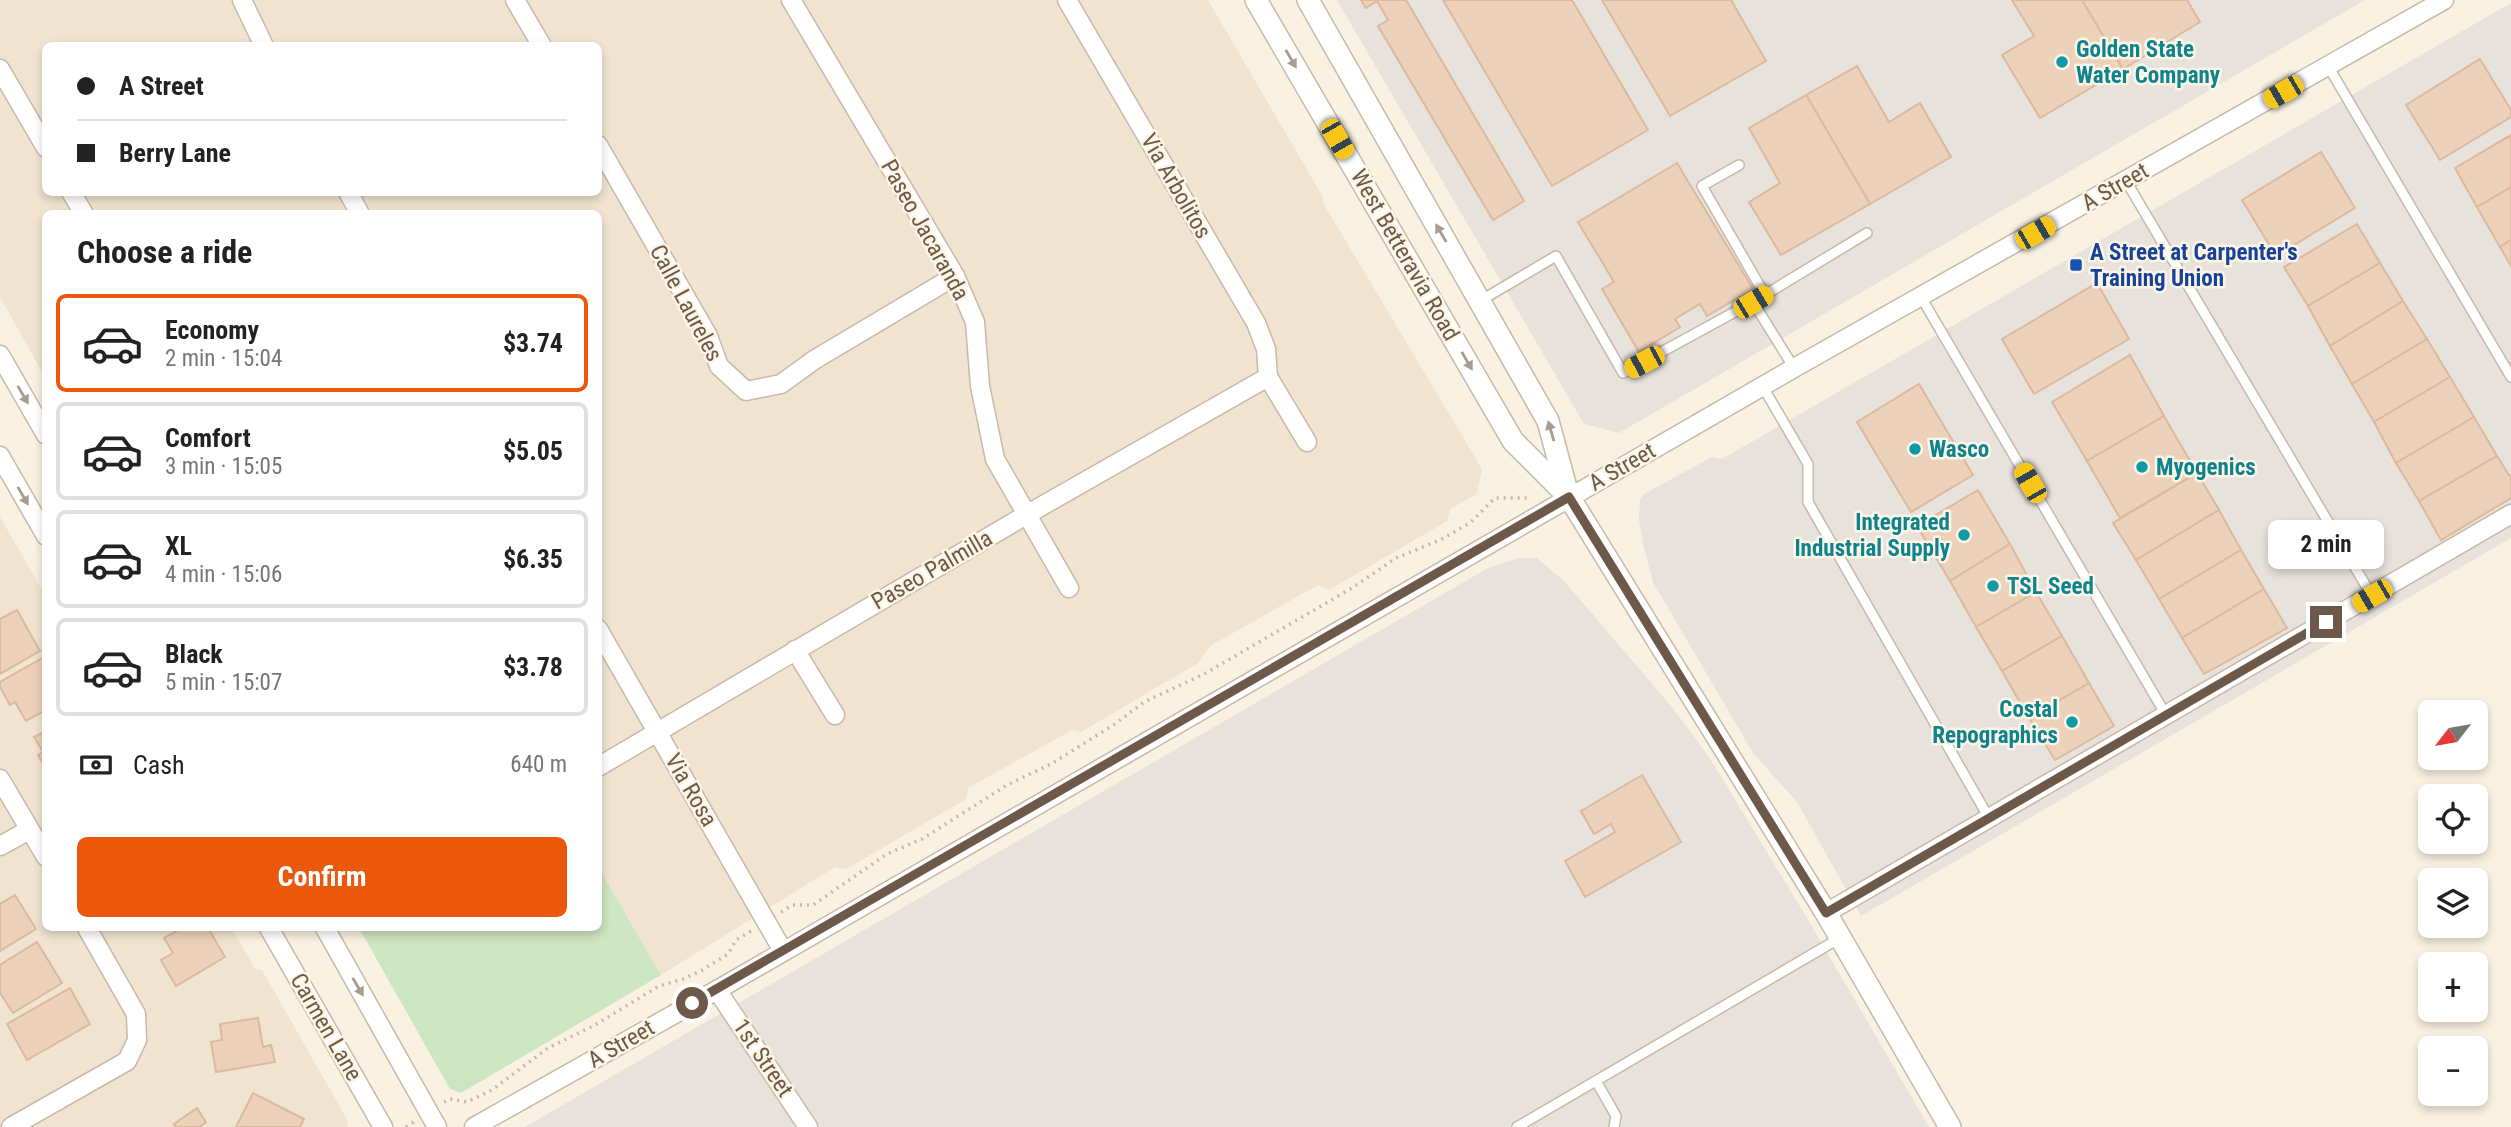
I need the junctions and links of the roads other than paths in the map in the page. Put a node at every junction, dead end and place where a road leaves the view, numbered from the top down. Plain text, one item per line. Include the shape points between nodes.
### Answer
1 (242, 0) edge
2 (515, 0) edge
3 (791, 0) edge
4 (1067, 0) edge
5 (1256, 0) edge
6 (1308, 0) edge
7 (2444, 0) edge
8 (262, 42) edge
9 (539, 42) edge
10 (2328, 66) junction
11 (0, 69) edge
12 (42, 141) edge
13 (602, 152) edge
14 (1739, 165) dead end
15 (2126, 181) junction
16 (1867, 233) dead end
17 (956, 276) junction
18 (1765, 295) junction
19 (1921, 297) junction
20 (1480, 301) junction
21 (1753, 302) junction
22 (0, 355) edge
23 (1794, 368) junction
24 (1268, 377) junction
25 (2511, 377) edge
26 (1763, 387) junction
27 (42, 428) edge
28 (1307, 442) dead end
29 (0, 456) edge
30 (1569, 497) junction
31 (2511, 514) edge
32 (1026, 515) junction
33 (42, 529) edge
34 (1069, 588) dead end
35 (2372, 596) junction
36 (602, 636) edge
37 (795, 650) junction
38 (835, 715) dead end
39 (2166, 715) junction
40 (657, 732) junction
41 (602, 765) edge
42 (0, 779) edge
43 (1989, 818) junction
44 (29, 830) junction
45 (0, 846) edge
46 (42, 851) edge
47 (1826, 913) junction
48 (89, 931) edge
49 (271, 931) edge
50 (327, 931) edge
51 (1840, 938) junction
52 (783, 951) junction
53 (717, 990) junction
54 (1596, 1081) junction
55 (433, 1119) edge
56 (11, 1127) edge
57 (383, 1127) edge
58 (474, 1127) edge
59 (808, 1127) edge
60 (1517, 1127) edge
61 (1614, 1127) edge
62 (1950, 1127) edge

1 - 8 street
2 - 9 street
3 - 17 street, Paseo Jacaranda
4 - 24 street, Via Arbolitos via 1256,323 1266,349
5 -> 30 street, West Betteravia Road via 1513,441
20 -> 6 street, West Betteravia Road
7 - 10 street, A Street
10 - 15 street, A Street
10 - 25 lane
11 - 12 street
13 - 17 street, Calle Laureles via 708,336 719,366 747,391 781,384
14 - 18 lane via 1702,186
15 - 19 street, A Street
15 - 35 lane
16 - 18 lane
17 - 32 street, Paseo Jacaranda via 975,322 979,386 995,459
18 - 21 lane
19 - 23 street, A Street
19 - 39 lane
20 - 21 lane via 1556,256 1623,373
30 -> 20 street, West Betteravia Road via 1548,421
21 - 23 lane
22 -> 27 street
23 - 26 street, A Street
24 - 28 street
24 - 32 street, Paseo Palmilla
26 - 30 street, A Street
26 - 43 lane via 1808,464 1808,502
29 -> 33 street
30 - 47 street, West Betteravia Road
30 - 52 street, A Street
31 - 35 street
32 - 34 street, Paseo Jacaranda
32 - 37 street, Paseo Palmilla
35 - 39 street
36 - 40 street, Via Rosa
37 - 38 street
37 - 40 street, Paseo Palmilla
39 - 43 street
40 - 41 street, Paseo Palmilla
40 - 52 street, Via Rosa
42 - 44 street
43 - 47 street
44 - 45 street
44 - 46 street
47 - 51 street, West Betteravia Road
48 - 56 street via 136,1014 138,1040 127,1061
49 - 57 street, Carmen Lane
50 -> 55 street, Carmen Lane
51 - 54 lane
51 - 62 street, West Betteravia Road
52 - 53 street, A Street
53 - 58 street, A Street
53 - 59 street, 1st Street
54 - 60 lane
54 - 61 lane via 1616,1116

